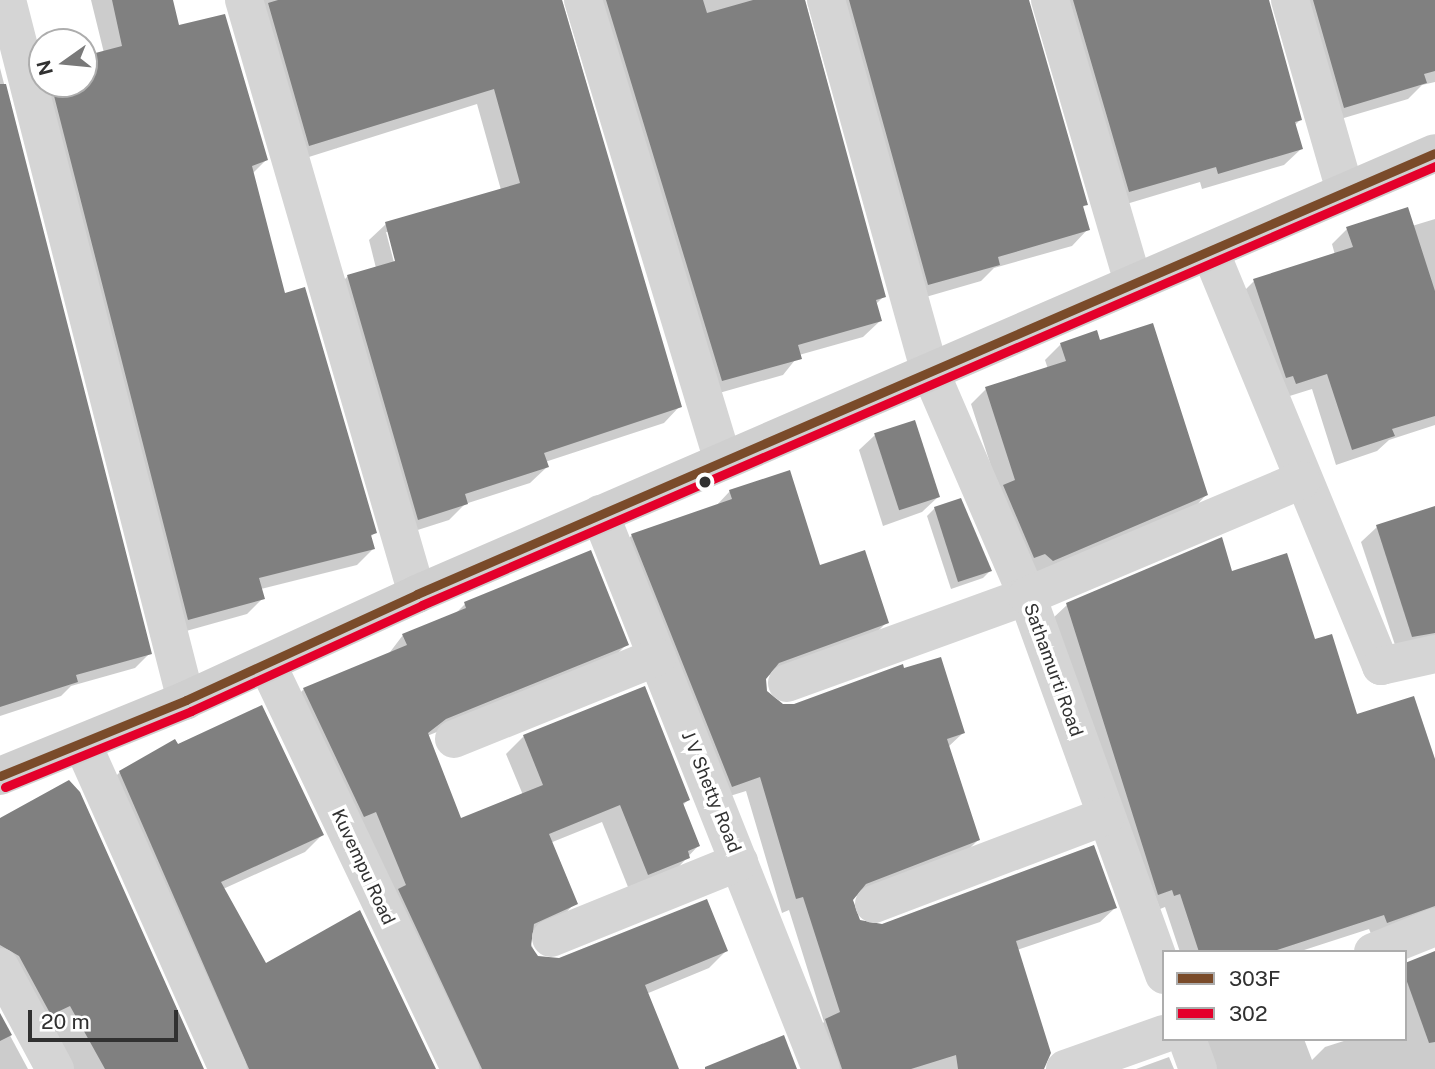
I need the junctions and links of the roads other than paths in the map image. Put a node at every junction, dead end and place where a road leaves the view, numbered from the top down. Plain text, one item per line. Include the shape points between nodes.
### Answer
1 (7, 0) edge
2 (244, 0) edge
3 (583, 0) edge
4 (826, 0) edge
5 (1050, 0) edge
6 (1290, 0) edge
7 (1435, 153) edge
8 (1345, 190) junction
9 (1210, 251) junction
10 (1133, 282) junction
11 (929, 369) junction
12 (723, 461) junction
13 (1301, 480) junction
14 (600, 514) junction
15 (417, 594) junction
16 (1027, 596) junction
17 (1435, 654) edge
18 (657, 657) junction
19 (267, 664) junction
20 (787, 683) dead end
21 (186, 700) junction
22 (454, 739) dead end
23 (82, 743) junction
24 (0, 776) edge
25 (1106, 816) junction
26 (739, 862) junction
27 (874, 904) dead end
28 (1435, 927) edge
29 (551, 938) dead end
30 (1378, 950) edge
31 (0, 967) edge
32 (1162, 970) edge
33 (1162, 1035) edge
34 (1188, 1041) edge
35 (55, 1069) edge
36 (228, 1069) edge
37 (460, 1069) edge
38 (821, 1069) edge
39 (1065, 1069) edge
40 (1198, 1069) edge

1 - 21 street
2 - 15 street
3 - 12 street
4 - 11 street, Sathamurti Road
5 - 10 street
6 - 8 street
7 - 8 street
8 - 9 street
9 - 10 street
9 - 13 street
10 - 11 street
11 - 12 street
11 - 16 street, Sathamurti Road
12 - 14 street
13 - 16 street
13 - 17 street via 1381,666
14 - 15 street
14 - 18 street, J V Shetty Road
15 - 19 street
16 - 20 street
16 - 25 street, Sathamurti Road
18 - 22 street
18 - 26 street, J V Shetty Road
19 - 21 street
19 - 37 street, Kuvempu Road
21 - 23 street
23 - 24 street
23 - 36 street
25 - 27 street
25 - 32 street, Sathamurti Road
26 - 29 street
26 - 38 street, J V Shetty Road
28 - 30 street
31 - 35 street
33 - 39 street
34 - 40 street

